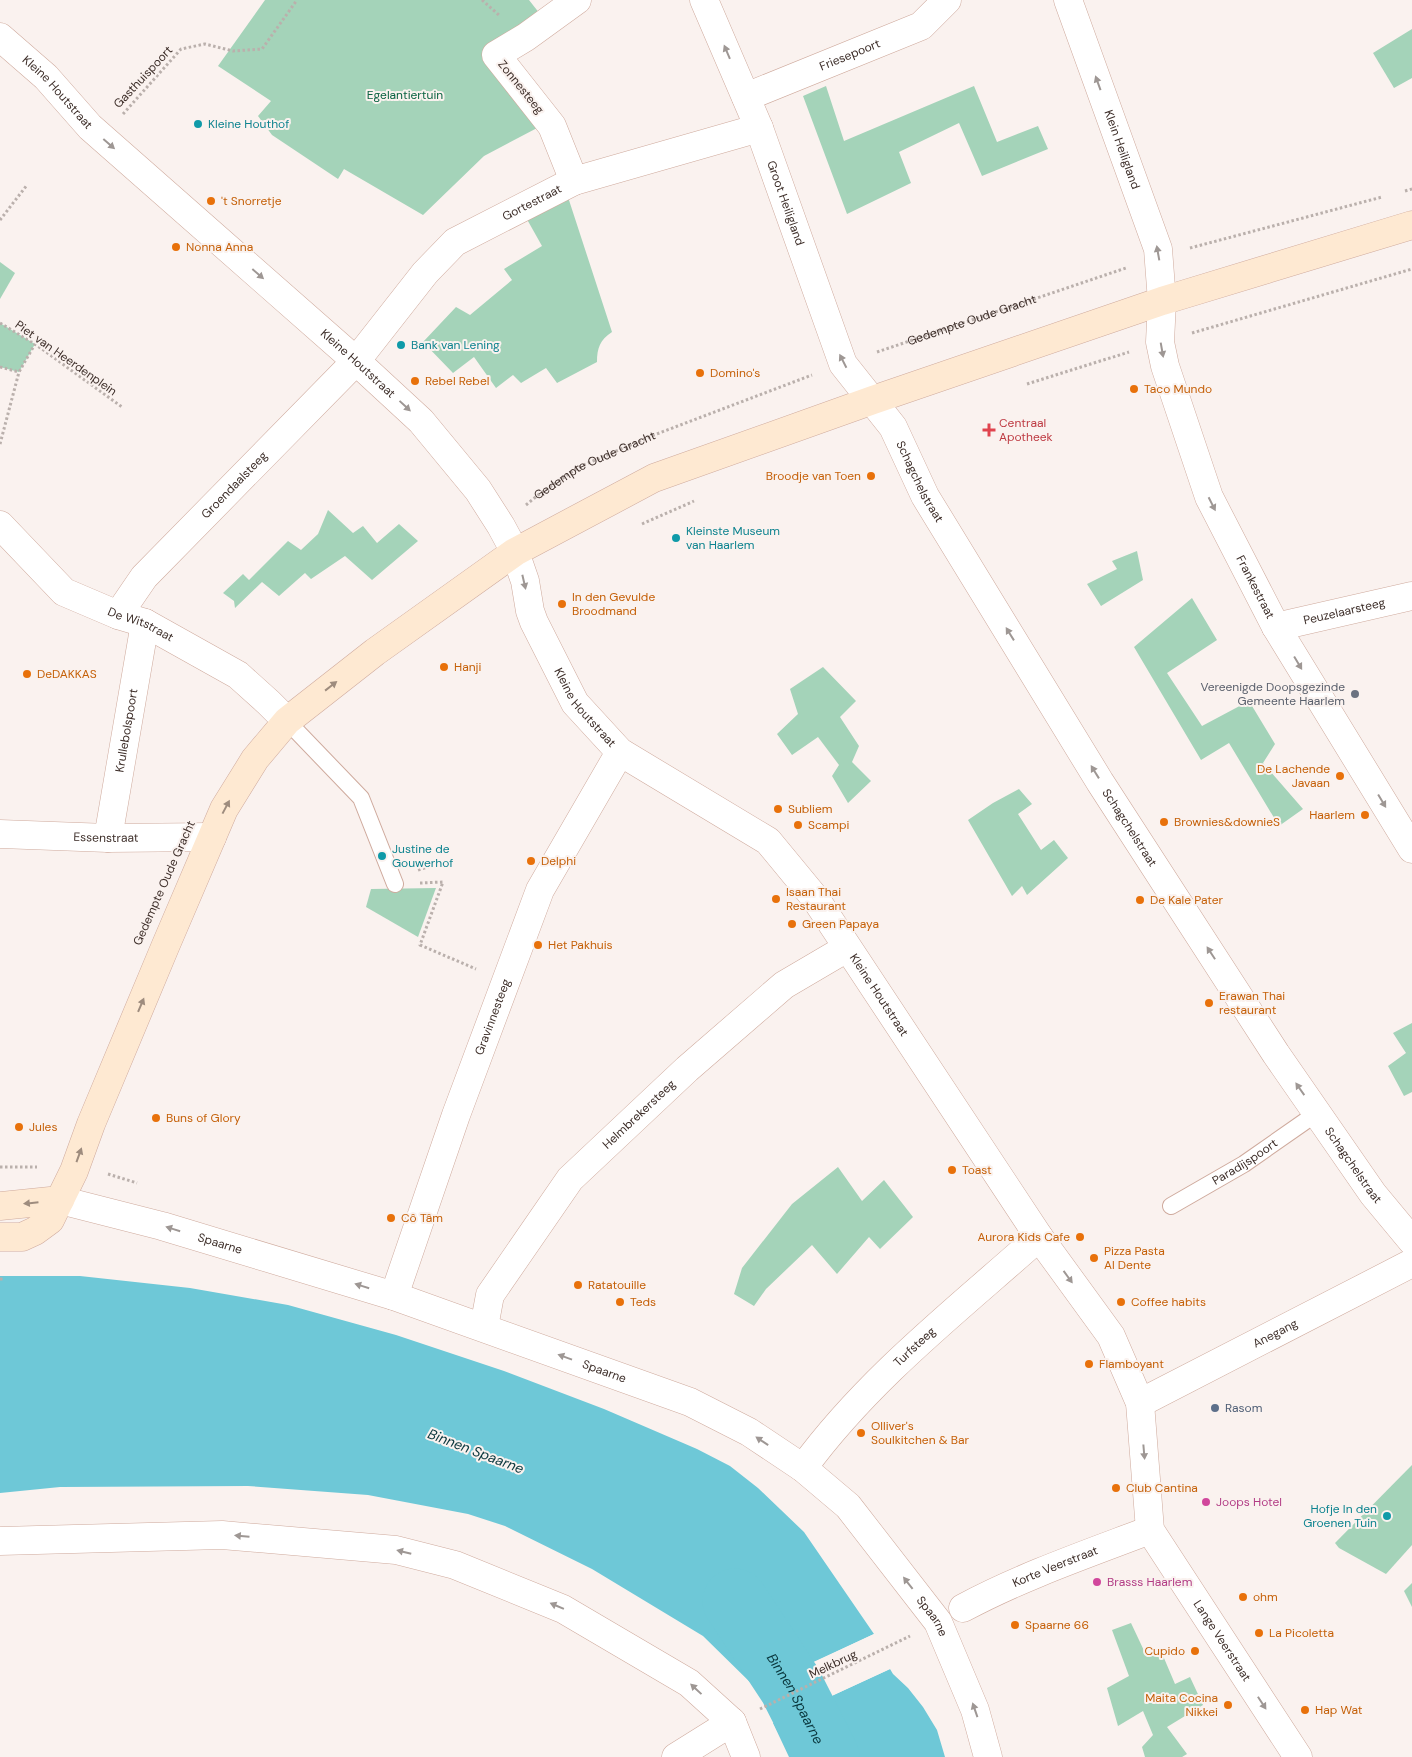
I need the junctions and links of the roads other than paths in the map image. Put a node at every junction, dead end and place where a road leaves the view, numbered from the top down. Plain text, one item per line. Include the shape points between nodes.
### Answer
1 (578, 0) edge
2 (704, 0) edge
3 (946, 0) edge
4 (1068, 0) edge
5 (0, 37) edge
6 (746, 97) junction
7 (759, 128) junction
8 (574, 180) junction
9 (1412, 225) edge
10 (1162, 301) junction
11 (356, 360) junction
12 (873, 400) junction
13 (0, 525) edge
14 (515, 552) junction
15 (1412, 596) edge
16 (118, 615) junction
17 (144, 623) junction
18 (1276, 626) junction
19 (287, 721) junction
20 (620, 752) junction
21 (0, 834) edge
22 (212, 837) junction
23 (108, 838) junction
24 (1412, 850) edge
25 (395, 884) road end
26 (847, 948) junction
27 (1317, 1113) junction
28 (60, 1200) junction
29 (0, 1206) edge
30 (1172, 1206) dead end
31 (0, 1237) edge
32 (1039, 1237) junction
33 (1412, 1241) edge
34 (1412, 1263) edge
35 (394, 1296) junction
36 (484, 1327) junction
37 (1140, 1403) junction
38 (803, 1468) junction
39 (1150, 1530) junction
40 (0, 1541) edge
41 (963, 1608) dead end
42 (732, 1722) junction
43 (676, 1757) edge
44 (746, 1757) edge
45 (988, 1757) edge
46 (1298, 1757) edge

1 - 8 street, Zonnesteeg via 496,55 552,126
6 -> 2 street, Groot Heiligland
3 - 6 street, Friesepoort via 921,26
10 -> 4 street, Klein Heiligland via 1158,249
5 -> 11 street, Kleine Houtstraat via 46,77 90,127
6 - 7 street, Groot Heiligland
7 - 8 street, Gortestraat
12 -> 7 street, Groot Heiligland via 843,364
8 - 11 street, Gortestraat via 455,242 425,273
9 - 10 street, Gedempte Oude Gracht
10 - 12 street, Gedempte Oude Gracht
10 -> 18 street, Frankestraat via 1160,342 1165,366 1208,496
11 -> 14 street, Kleine Houtstraat via 421,422 478,490
11 - 16 street, Groendaalsteeg via 144,577
12 - 14 street, Gedempte Oude Gracht via 654,478
27 -> 12 street, Schagchelstraat via 1100,782 925,496 893,427
13 - 16 street, De Witstraat via 64,592
19 -> 14 street, Gedempte Oude Gracht via 375,652
14 -> 20 street, Kleine Houtstraat via 534,622 575,703
15 - 18 street, Peuzelaarsteeg
16 - 17 street, De Witstraat
17 - 19 street, De Witstraat via 238,675
17 - 23 street, Krullebolspoort
18 -> 24 street, Frankestraat
22 -> 19 street, Gedempte Oude Gracht via 224,809 255,759
19 - 25 lane via 360,798
20 - 26 street, Kleine Houtstraat via 768,841 815,898
20 - 35 street, Gravinnesteeg via 540,890 456,1115
21 - 23 street, Essenstraat
22 - 23 street, Essenstraat
28 -> 22 street, Gedempte Oude Gracht
26 - 32 street, Kleine Houtstraat
26 - 36 street, Helmbrekersteeg via 784,985 687,1069 570,1179 490,1294
27 - 30 lane, Paradijspoort via 1244,1164
27 - 33 street, Schagchelstraat via 1373,1194
28 -> 29 street
28 - 31 street, Gedempte Oude Gracht via 50,1220 35,1231 22,1237
35 -> 28 street, Spaarne via 162,1226
32 -> 37 street, Kleine Houtstraat via 1110,1336
32 - 38 street, Turfsteeg via 886,1373
34 - 37 street, Anegang
35 - 36 street, Spaarne
38 -> 36 street, Spaarne via 748,1432 690,1402
37 -> 39 street, Lange Veerstraat
45 -> 38 street, Spaarne via 975,1710 938,1622 848,1506
39 - 41 street, Korte Veerstraat via 1064,1562
39 -> 46 street, Lange Veerstraat
42 -> 40 street via 689,1683 563,1609 456,1565 396,1550 222,1534
42 - 43 street
42 - 44 street

